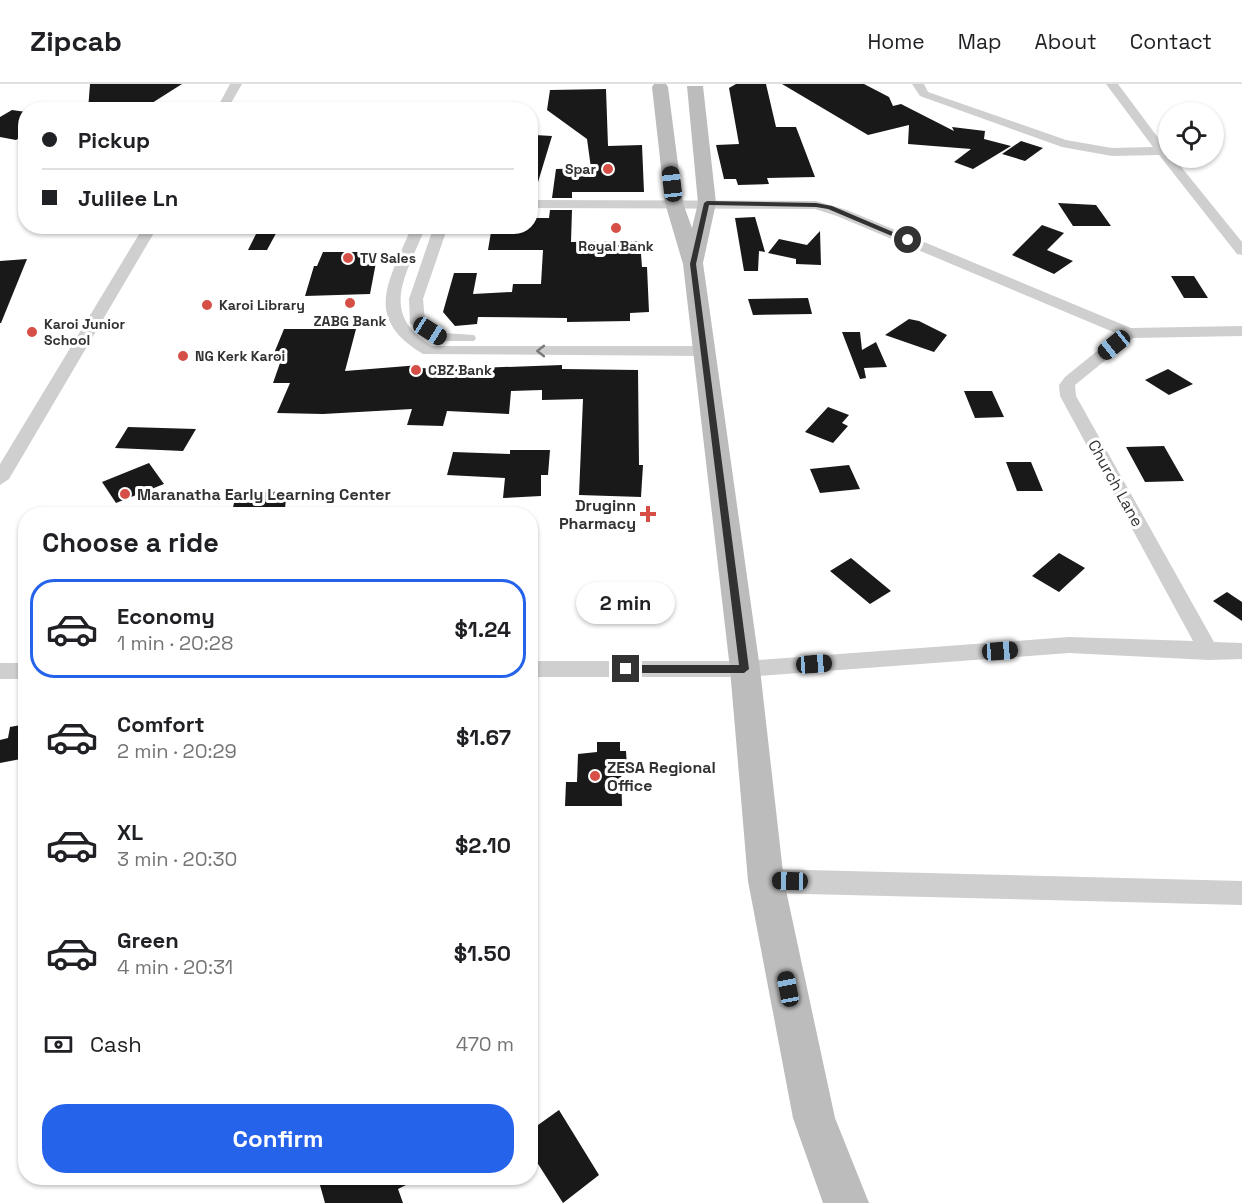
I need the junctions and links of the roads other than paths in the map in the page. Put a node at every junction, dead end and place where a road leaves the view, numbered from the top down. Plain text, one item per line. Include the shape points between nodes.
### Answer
1 (237, 84) edge
2 (918, 84) edge
3 (1112, 84) edge
4 (696, 85) edge
5 (656, 86) edge
6 (226, 102) edge
7 (667, 146) junction
8 (701, 146) junction
9 (1158, 147) edge
10 (1158, 152) edge
11 (1175, 168) edge
12 (674, 203) junction
13 (707, 203) junction
14 (538, 204) edge
15 (147, 234) edge
16 (416, 234) edge
17 (438, 234) edge
18 (1242, 251) edge
19 (693, 264) junction
20 (404, 267) junction
21 (426, 268) junction
22 (1242, 331) edge
23 (1129, 333) junction
24 (491, 345) junction
25 (704, 345) junction
26 (0, 479) edge
27 (1209, 651) junction
28 (1242, 651) edge
29 (538, 669) edge
30 (744, 669) junction
31 (0, 671) edge
32 (18, 671) edge
33 (766, 881) junction
34 (1242, 893) edge
35 (847, 1203) edge

1 - 6 street
2 - 10 street via 924,94 1062,142 1112,152
3 - 9 street
4 - 5 street via 672,89
4 - 8 street
5 - 7 street
7 - 8 street
7 - 12 street
8 - 13 street
11 - 18 street
12 - 13 street
12 - 14 street
12 - 19 street
13 - 19 street
13 - 23 street via 830,208
15 - 26 street
16 - 20 street
17 - 21 street
19 - 25 street
20 - 21 street
20 - 24 street via 391,302 392,320 413,344 429,351
21 - 24 street via 416,299 418,323 441,338
22 - 23 street
23 - 27 street, Church Lane via 1071,380 1068,396
24 - 25 street
25 - 30 street
27 - 28 street
27 - 30 street via 1070,645
29 - 30 street
30 - 33 street
31 - 32 street
33 - 34 street
33 - 35 street via 814,1118

